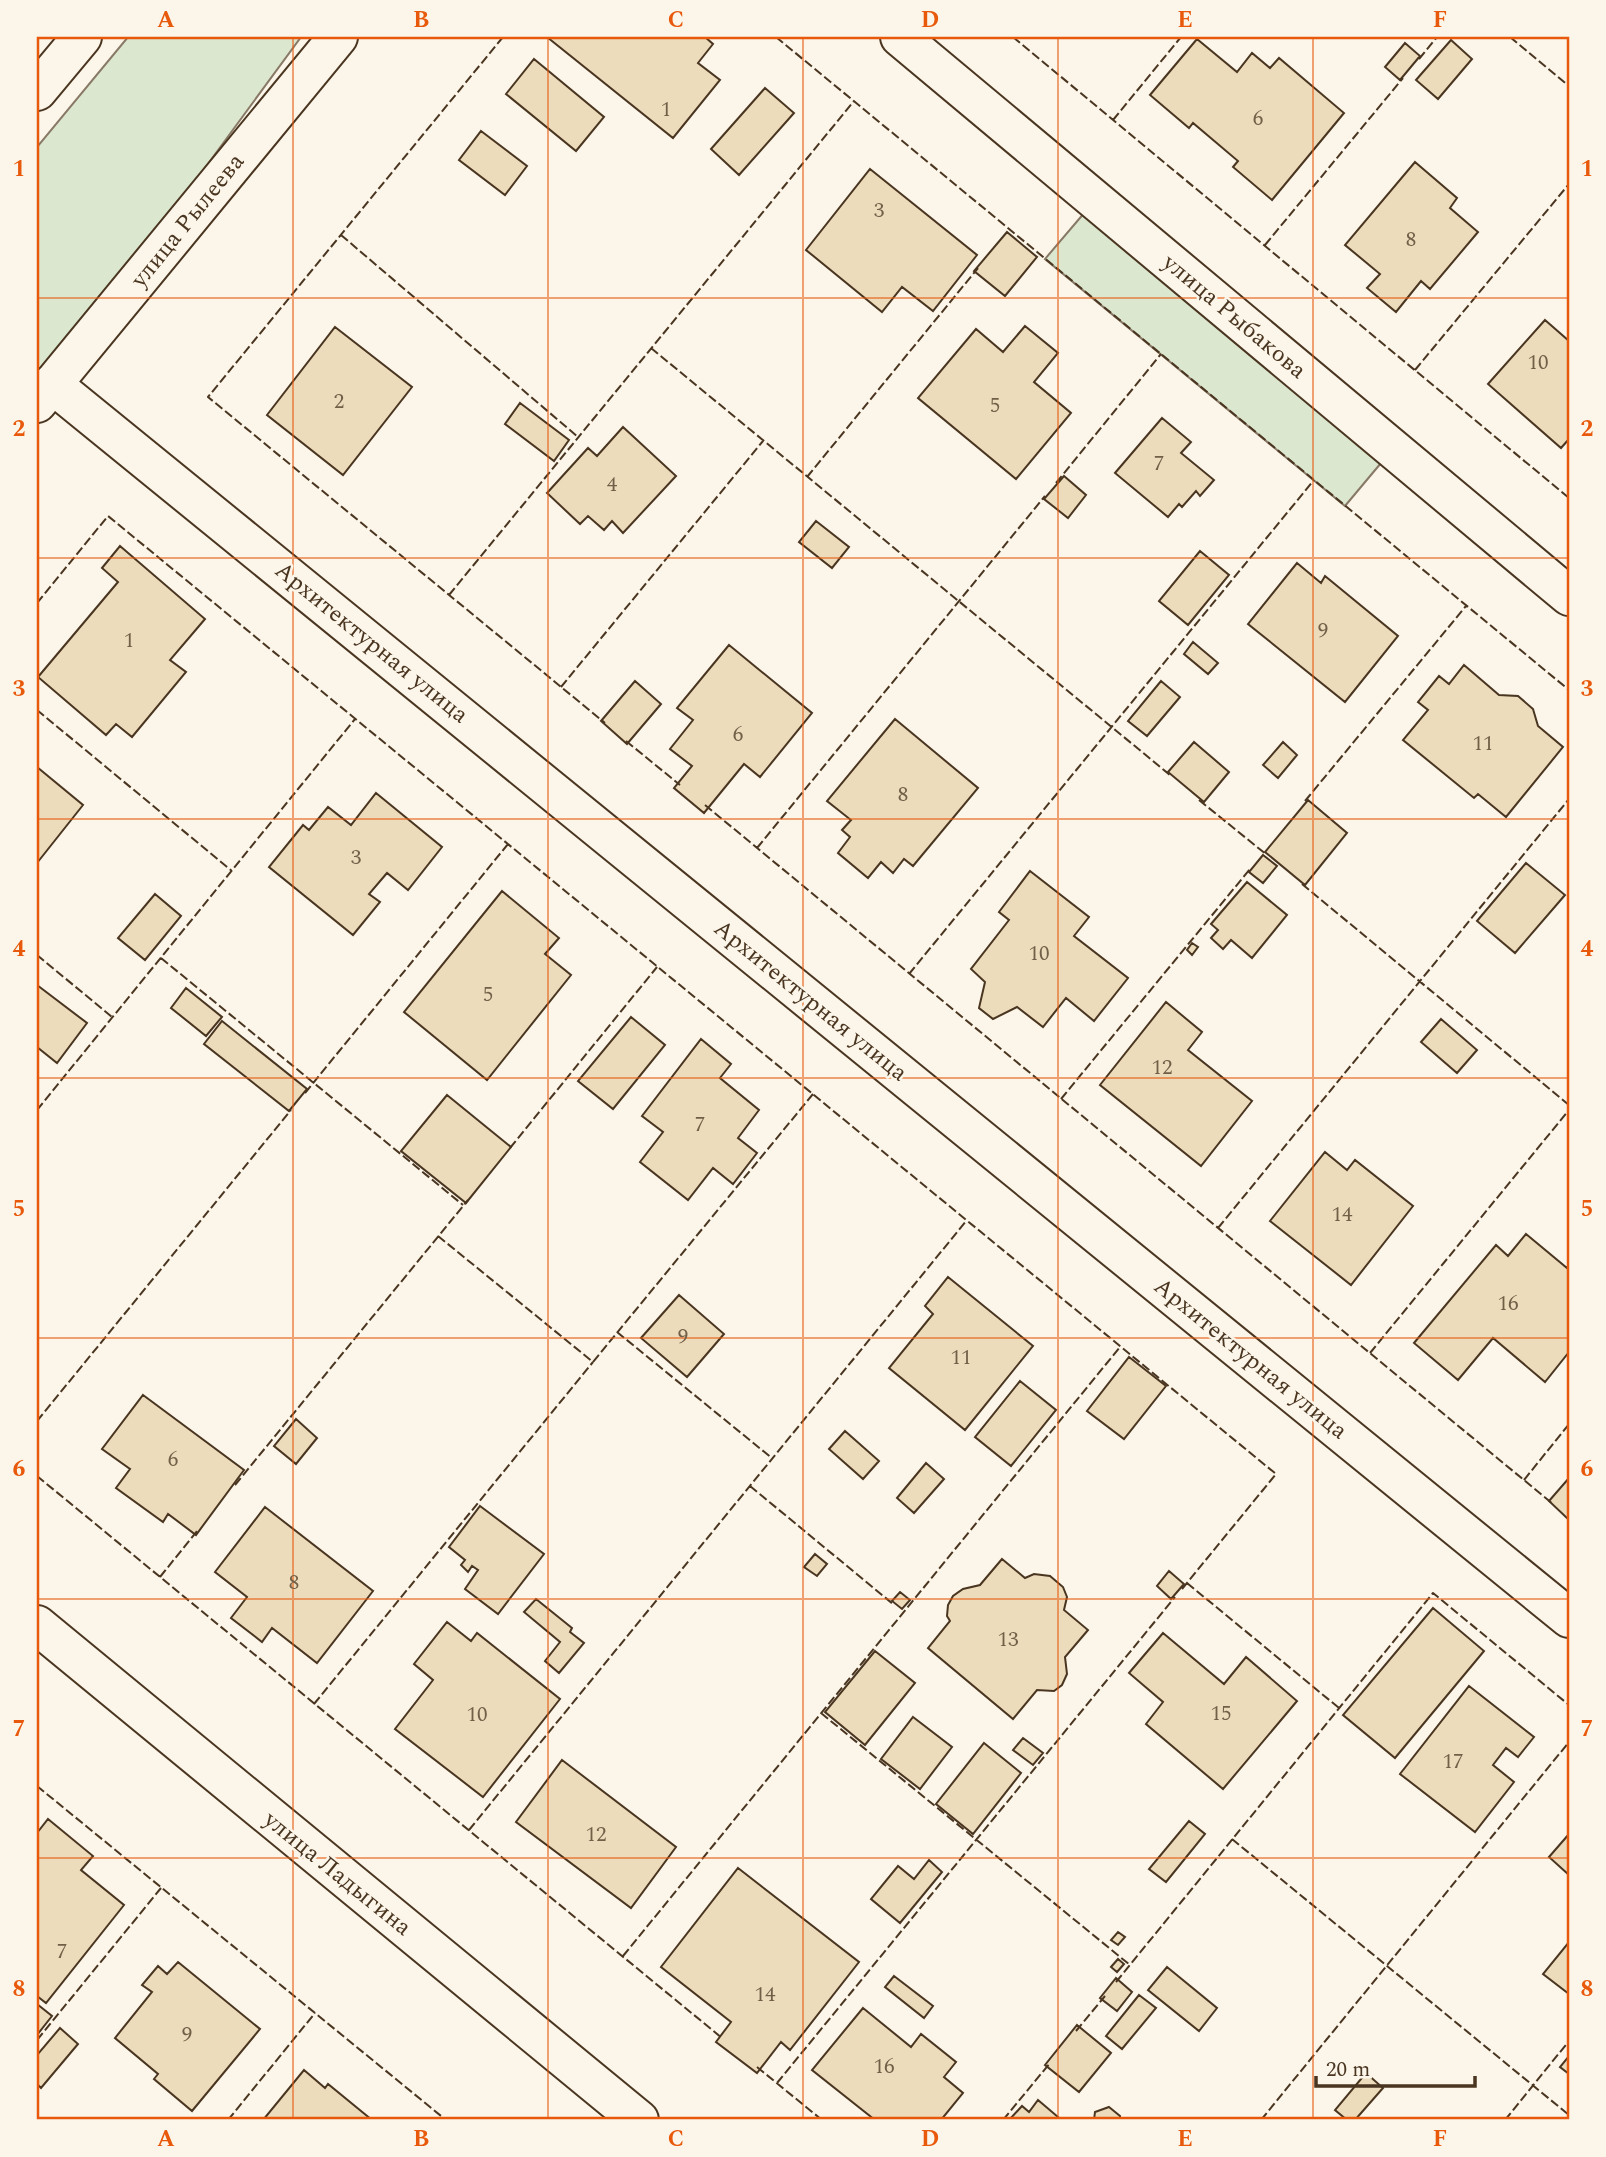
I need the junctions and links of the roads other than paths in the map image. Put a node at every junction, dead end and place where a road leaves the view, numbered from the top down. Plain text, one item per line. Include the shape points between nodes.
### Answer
1 (82, 37) edge
2 (338, 37) edge
3 (900, 37) edge
4 (37, 91) edge
5 (45, 394) edge
6 (1569, 596) edge
7 (1569, 1618) edge
8 (37, 1625) edge
9 (639, 2120) edge

1 - 4 street
2 - 5 street, улица Рылеева
3 - 6 street, улица Рыбакова
5 - 7 street, Архитектурная улица
8 - 9 street, улица Ладыгина

